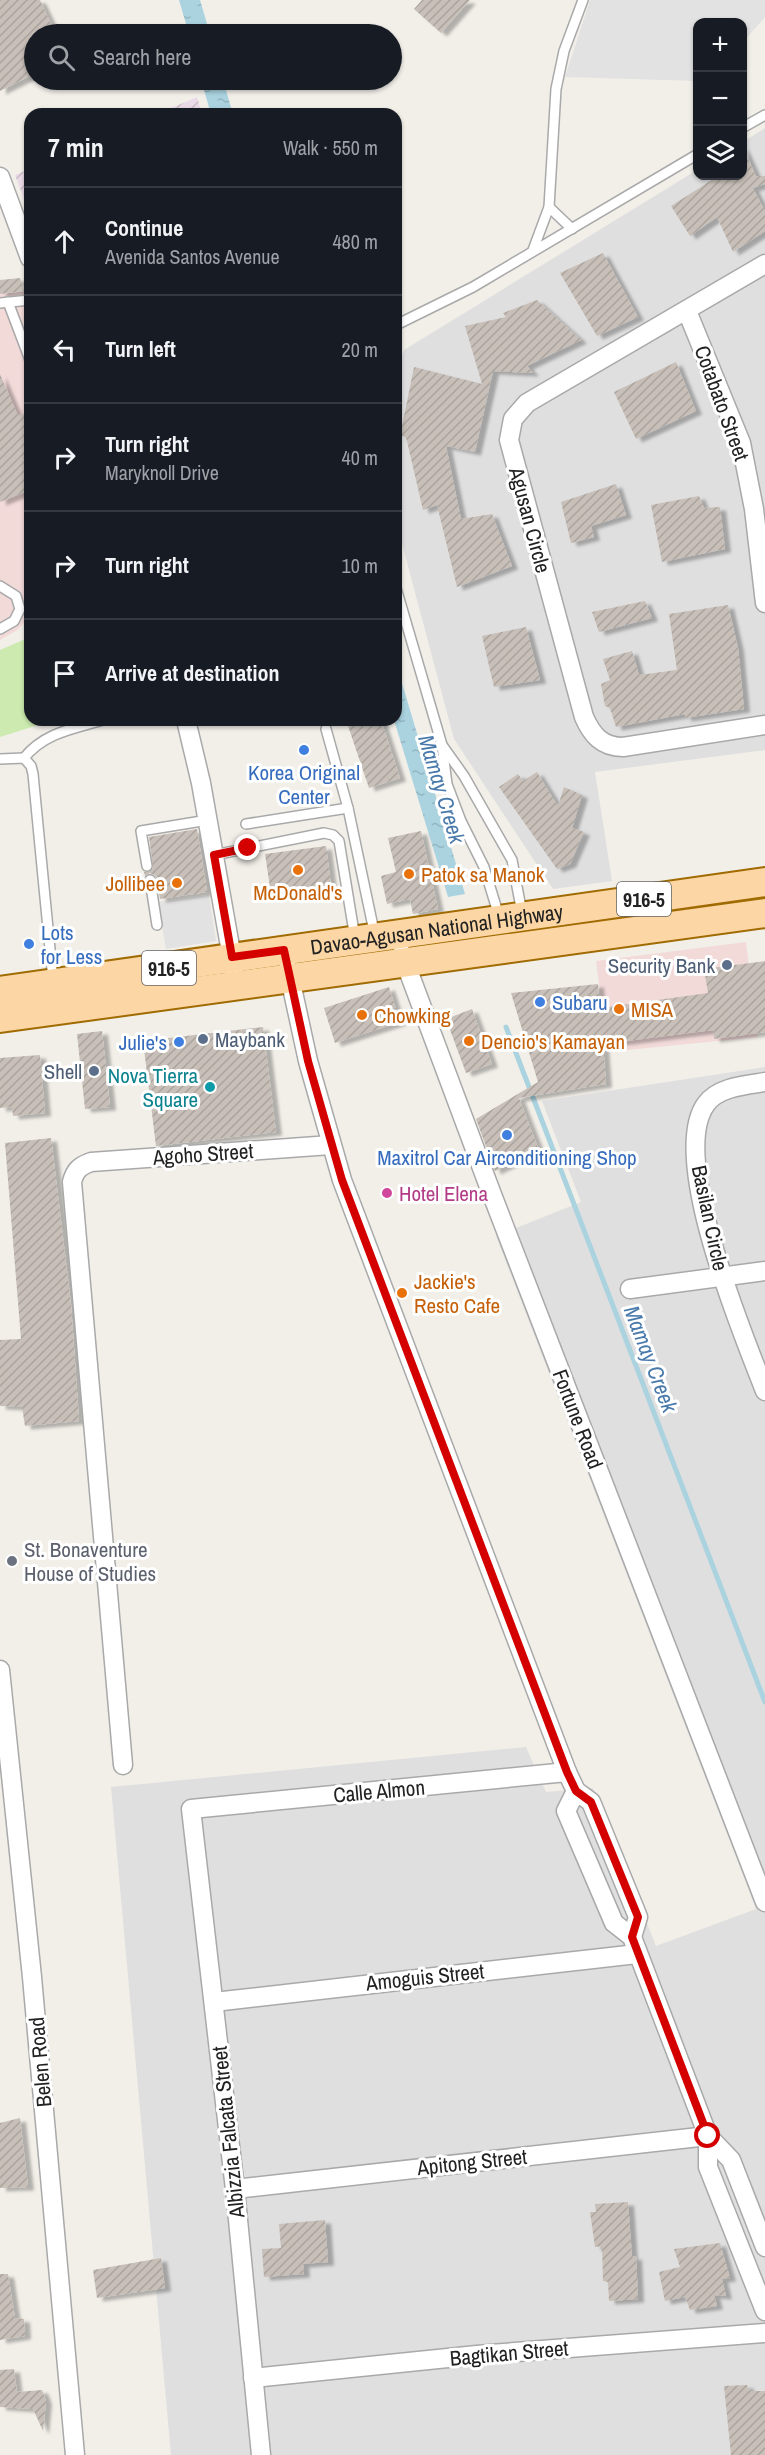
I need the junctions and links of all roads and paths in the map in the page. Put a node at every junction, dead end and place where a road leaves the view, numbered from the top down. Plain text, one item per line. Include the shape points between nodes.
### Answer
1 (583, 0) edge
2 (765, 115) edge
3 (746, 126) edge
4 (693, 157) edge
5 (0, 177) edge
6 (549, 207) junction
7 (572, 229) junction
8 (24, 242) edge
9 (533, 250) junction
10 (765, 264) edge
11 (24, 300) edge
12 (4, 302) edge
13 (687, 311) junction
14 (402, 322) edge
15 (24, 347) edge
16 (0, 586) edge
17 (24, 600) edge
18 (19, 602) junction
19 (765, 603) edge
20 (402, 608) edge
21 (0, 628) edge
22 (765, 725) edge
23 (82, 726) edge
24 (187, 726) edge
25 (326, 729) dead end
26 (442, 745) junction
27 (0, 759) edge
28 (24, 759) junction
29 (348, 808) junction
30 (207, 820) junction
31 (246, 824) dead end
32 (214, 855) junction
33 (147, 866) dead end
34 (150, 880) dead end
35 (765, 882) edge
36 (765, 913) edge
37 (157, 925) dead end
38 (514, 932) junction
39 (381, 949) junction
40 (284, 950) junction
41 (232, 957) junction
42 (290, 978) junction
43 (54, 984) junction
44 (236, 986) junction
45 (116, 989) junction
46 (0, 991) edge
47 (0, 1018) edge
48 (765, 1082) edge
49 (331, 1145) junction
50 (765, 1271) edge
51 (721, 1277) junction
52 (630, 1289) dead end
53 (765, 1390) edge
54 (0, 1670) edge
55 (123, 1765) dead end
56 (567, 1772) junction
57 (576, 1791) junction
58 (191, 1809) joint
59 (765, 1902) edge
60 (635, 1945) junction
61 (214, 2002) junction
62 (708, 2136) junction
63 (235, 2189) junction
64 (765, 2247) edge
65 (765, 2311) edge
66 (765, 2333) edge
67 (253, 2378) junction
68 (75, 2455) edge
69 (261, 2455) edge

1 - 6 lane via 564,51 556,89
2 - 3 lane
4 - 7 lane
5 - 8 street
6 - 7 lane
6 - 9 lane
7 - 9 lane
9 - 14 lane via 452,299
10 - 13 street, Agusan Circle
11 - 12 lane
12 - 15 lane
13 - 19 street, Cotabato Street via 741,443 754,509
13 - 22 street, Agusan Circle via 527,403 513,419 509,440 591,731 600,741 623,747
16 - 18 lane via 12,591
17 - 18 lane
18 - 21 lane via 14,621
20 - 26 lane
23 - 28 lane via 51,735
24 - 30 street
25 - 29 lane
26 - 38 lane via 447,784 461,821
26 - 38 lane via 512,860
27 - 28 lane
28 - 43 lane via 33,774
29 - 31 lane
29 - 39 lane
30 - 32 street
30 - 33 lane via 141,831
32 - 39 lane via 324,832 333,835 339,841
32 - 41 street
34 - 37 lane
35 - 38 main road, Davao-Agusan National Highway / 916-5
36 - 38 main road, Davao-Agusan National Highway / 916-5
38 - 39 main road, Davao-Agusan National Highway / 916-5
39 - 40 main road, Davao-Agusan National Highway / 916-5
39 - 42 main road, Davao-Agusan National Highway / 916-5
39 - 59 street, Fortune Road via 495,1203
40 - 41 main road, Davao-Agusan National Highway / 916-5
40 - 42 street
41 - 44 street
41 - 45 main road, Davao-Agusan National Highway / 916-5
42 - 44 main road, Davao-Agusan National Highway / 916-5
42 - 49 street
43 - 45 main road, Davao-Agusan National Highway / 916-5
43 - 46 main road, Davao-Agusan National Highway / 916-5
44 - 45 main road, Davao-Agusan National Highway / 916-5
45 - 47 main road, Davao-Agusan National Highway / 916-5
48 - 51 street, Basilan Circle via 721,1093 708,1101 699,1115 697,1177
49 - 55 street, Agoho Street via 91,1162 78,1168 72,1182
49 - 56 street
50 - 51 street
51 - 52 street
51 - 53 street, Basilan Circle
54 - 68 street, Belen Road
56 - 57 street
56 - 58 street, Calle Almon
57 - 60 street via 591,1802 638,1917
57 - 60 street via 566,1811 614,1923
58 - 61 street, Albizzia Falcata Street
60 - 61 street, Amoguis Street
60 - 62 street
61 - 63 street, Albizzia Falcata Street
62 - 63 street, Apitong Street
62 - 64 street via 731,2160
62 - 65 street via 708,2167
63 - 67 street, Albizzia Falcata Street
66 - 67 street, Bagtikan Street via 477,2355
67 - 69 street, Albizzia Falcata Street

